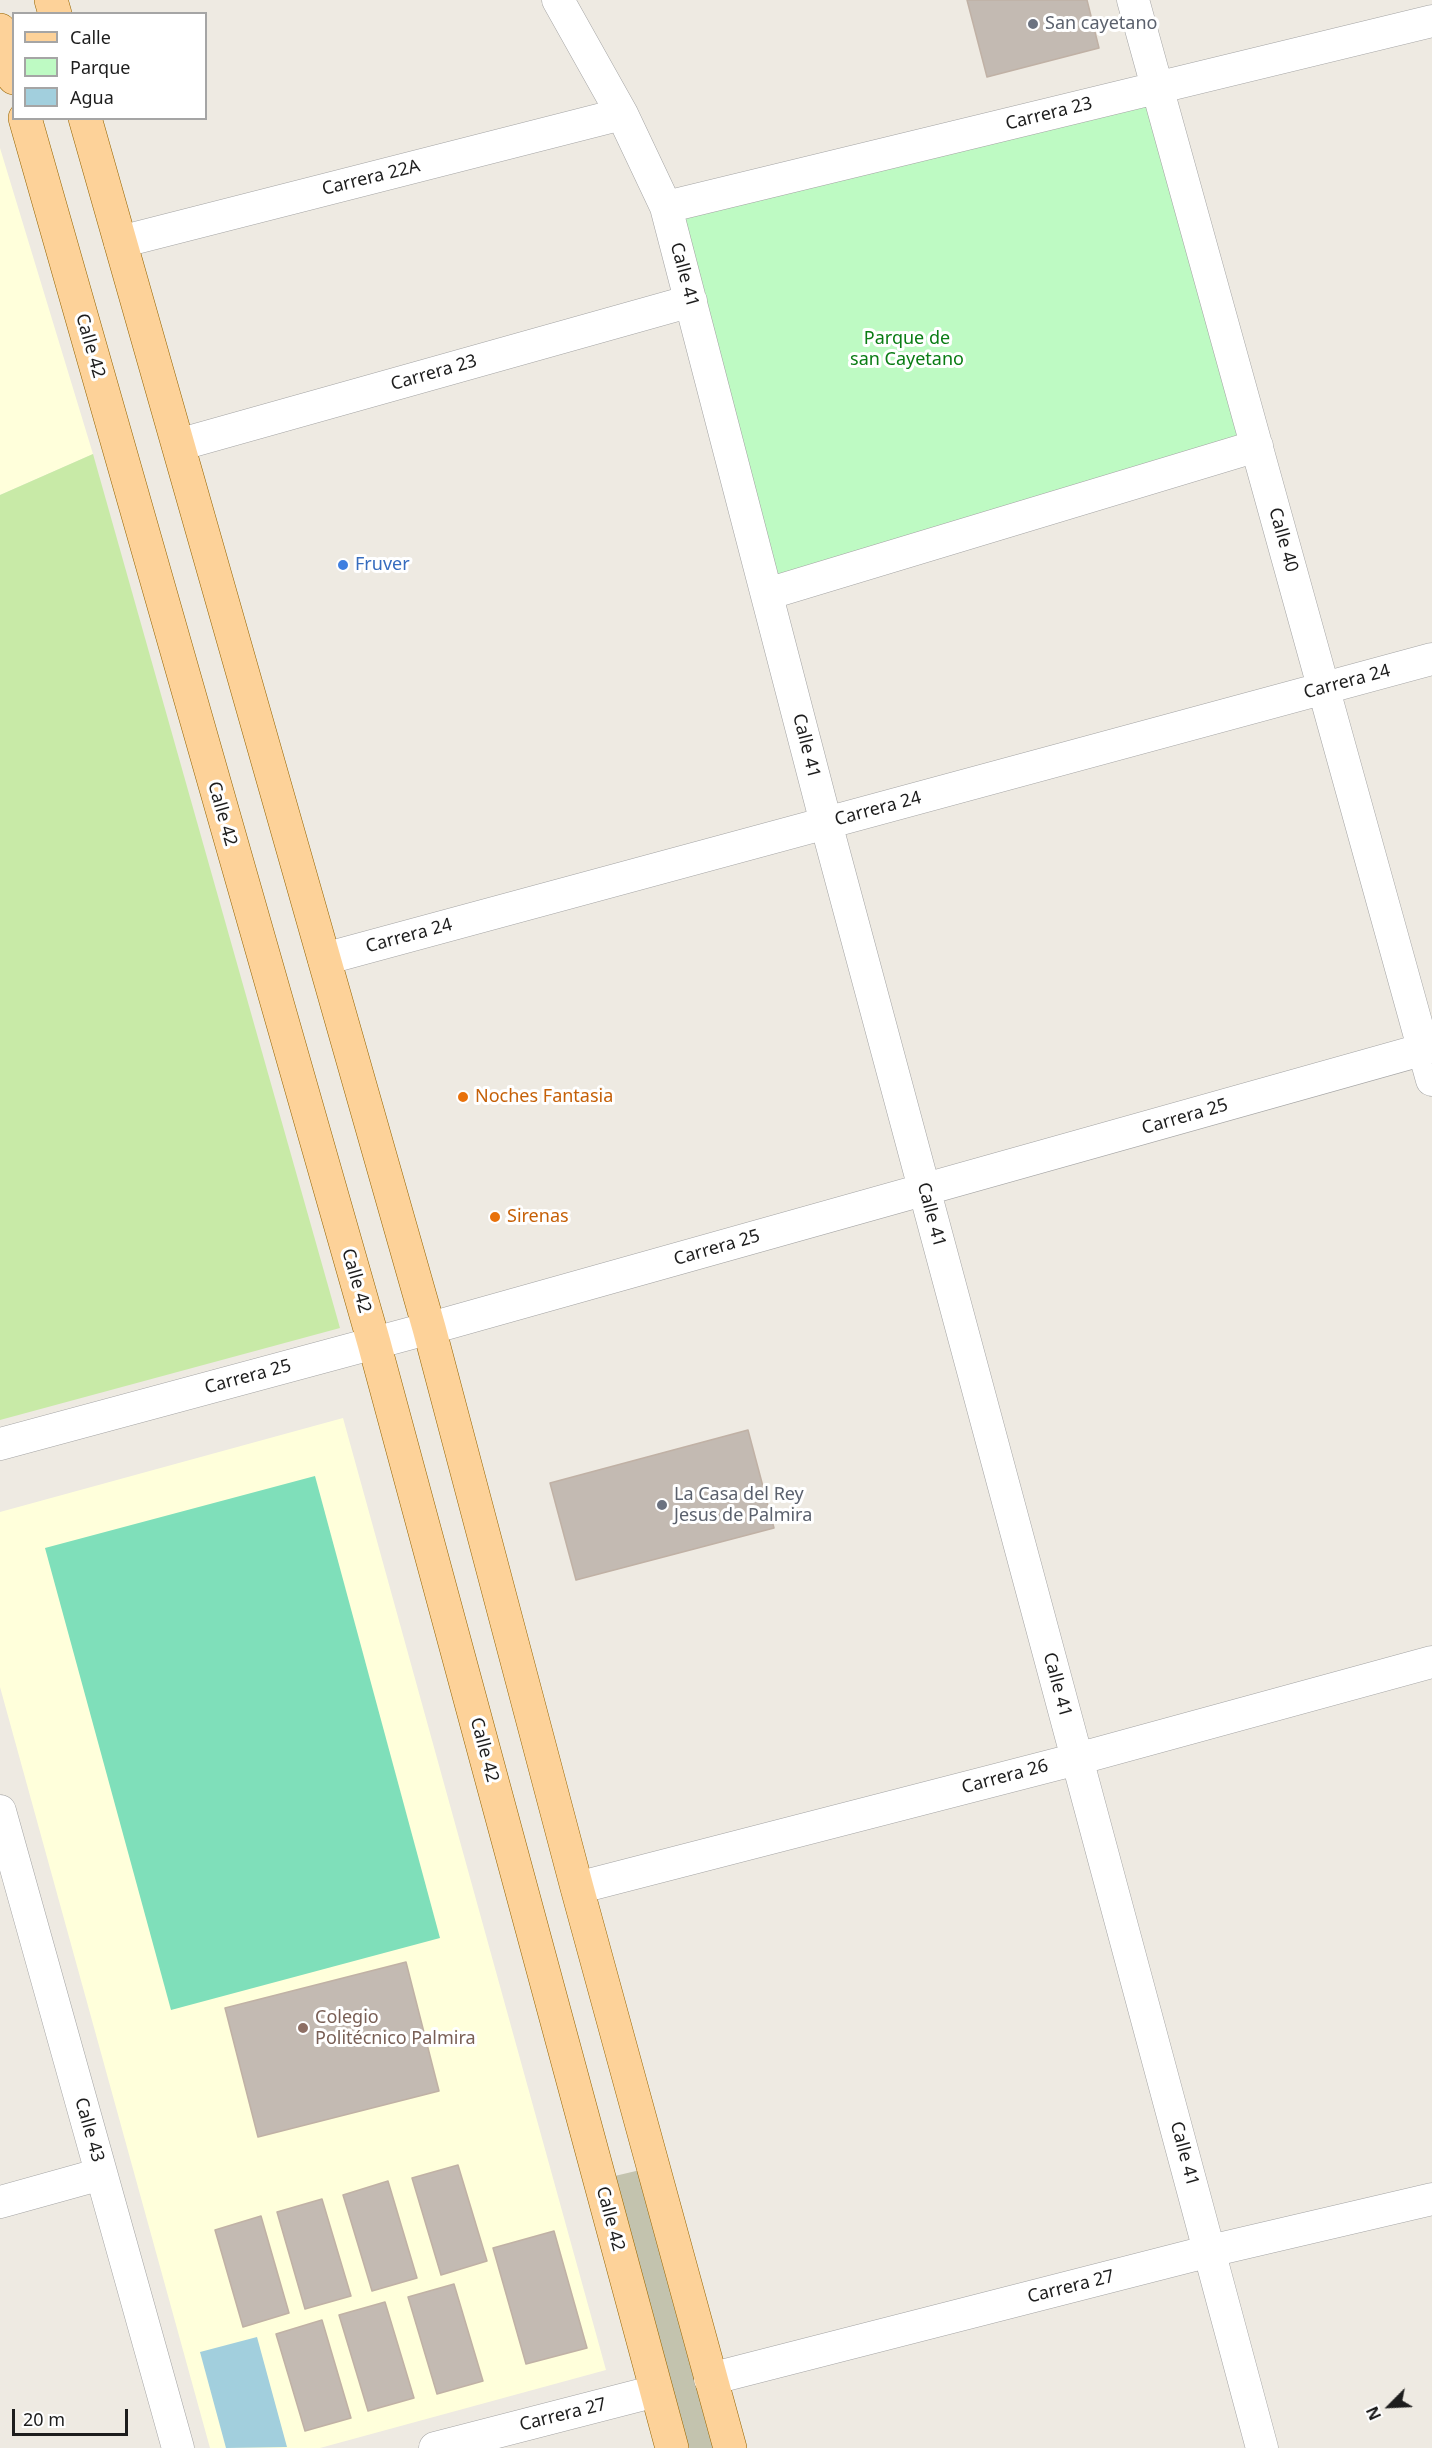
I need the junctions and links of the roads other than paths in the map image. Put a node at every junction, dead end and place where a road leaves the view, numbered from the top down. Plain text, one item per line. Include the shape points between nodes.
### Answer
1 (558, 0) edge
2 (1133, 0) edge
3 (1432, 21) edge
4 (0, 30) edge
5 (12, 71) edge
6 (1157, 88) junction
7 (622, 114) junction
8 (26, 120) edge
9 (86, 120) edge
10 (666, 207) junction
11 (120, 242) junction
12 (691, 302) junction
13 (178, 445) junction
14 (1257, 446) junction
15 (766, 594) junction
16 (1432, 659) edge
17 (1324, 688) junction
18 (826, 823) junction
19 (324, 959) junction
20 (1428, 1048) edge
21 (1432, 1080) edge
22 (925, 1191) junction
23 (429, 1328) junction
24 (374, 1343) junction
25 (0, 1444) edge
26 (1432, 1662) edge
27 (1077, 1759) junction
28 (0, 1811) edge
29 (577, 1888) junction
30 (102, 2174) junction
31 (1432, 2199) edge
32 (0, 2202) edge
33 (1210, 2251) junction
34 (710, 2379) junction
35 (657, 2391) junction
36 (178, 2448) edge
37 (435, 2448) edge
38 (672, 2448) edge
39 (730, 2448) edge
40 (1262, 2448) edge

1 - 7 street, Calle 41
2 - 6 street, Calle 40
3 - 6 street, Carrera 23
4 - 5 main road
6 - 10 street, Carrera 23
6 - 14 street, Calle 40
7 - 10 street, Calle 41
7 - 11 street, Carrera 22A
8 - 24 main road, Calle 42
9 - 11 main road
10 - 12 street, Calle 41
11 - 13 main road
12 - 13 street, Carrera 23
12 - 15 street, Calle 41
13 - 19 main road
14 - 15 street
14 - 17 street, Calle 40
15 - 18 street, Calle 41
16 - 17 street, Carrera 24
17 - 18 street, Carrera 24
17 - 20 street, Calle 40
18 - 19 street, Carrera 24
18 - 22 street, Calle 41
19 - 23 main road
20 - 21 street, Calle 40
20 - 22 street, Carrera 25
22 - 23 street, Carrera 25
22 - 27 street, Calle 41
23 - 24 street, Carrera 25
23 - 29 main road
24 - 25 street, Carrera 25
24 - 35 main road, Calle 42
26 - 27 street, Carrera 26
27 - 29 street, Carrera 26
27 - 33 street, Calle 41
28 - 30 street, Calle 43
29 - 34 main road
30 - 32 street
30 - 36 street, Calle 43
31 - 33 street, Carrera 27
33 - 34 street, Carrera 27
33 - 40 street, Calle 41
34 - 39 main road
35 - 37 street, Carrera 27
35 - 38 main road, Calle 42

